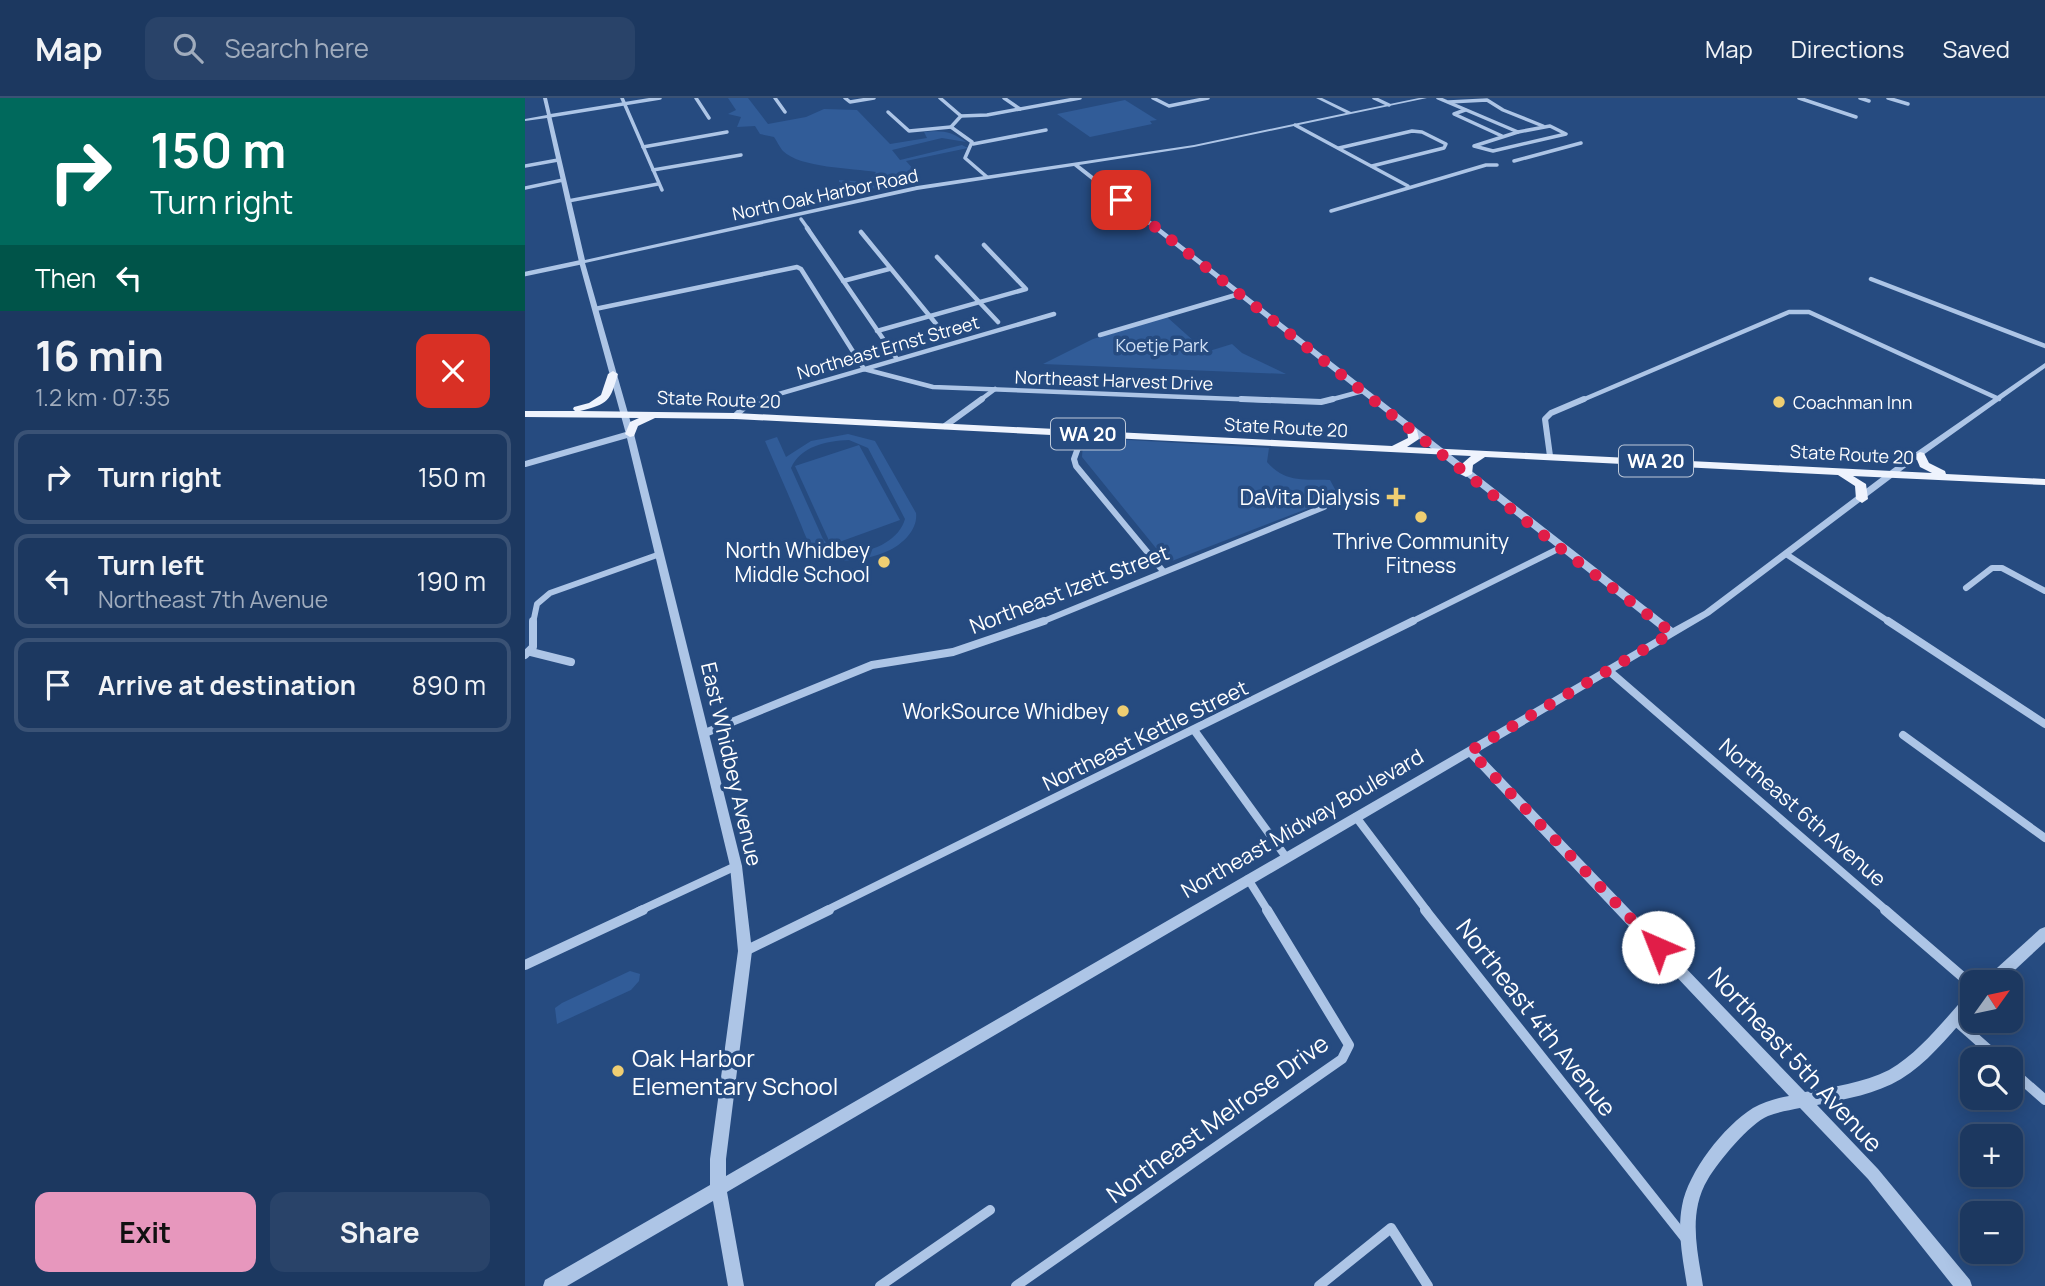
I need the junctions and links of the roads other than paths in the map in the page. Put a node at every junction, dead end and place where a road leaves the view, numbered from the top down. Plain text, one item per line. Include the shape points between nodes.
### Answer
1 (545, 98) edge
2 (622, 98) edge
3 (660, 98) edge
4 (696, 98) edge
5 (775, 98) edge
6 (845, 98) edge
7 (874, 98) edge
8 (940, 98) edge
9 (1005, 98) edge
10 (1080, 98) edge
11 (1153, 98) edge
12 (1207, 98) edge
13 (1318, 98) edge
14 (1374, 98) edge
15 (1425, 98) edge
16 (1438, 98) edge
17 (1799, 98) edge
18 (1860, 98) edge
19 (1888, 98) edge
20 (1067, 99) edge
21 (1869, 101) dead end
22 (1449, 102) junction
23 (624, 104) junction
24 (1908, 104) dead end
25 (1389, 105) junction
26 (1020, 109) junction
27 (1467, 110) junction
28 (785, 112) dead end
29 (888, 112) dead end
30 (1350, 113) junction
31 (549, 116) junction
32 (961, 116) junction
33 (1856, 117) dead end
34 (709, 118) dead end
35 (525, 120) edge
36 (1295, 125) junction
37 (951, 127) junction
38 (1543, 127) junction
39 (1046, 130) dead end
40 (727, 132) dead end
41 (1518, 132) junction
42 (1503, 136) junction
43 (973, 144) junction
44 (1581, 144) dead end
45 (1518, 145) junction
46 (643, 147) junction
47 (1339, 148) junction
48 (1543, 153) junction
49 (741, 155) dead end
50 (558, 160) junction
51 (1514, 161) dead end
52 (1076, 165) junction
53 (1497, 165) dead end
54 (525, 166) edge
55 (1372, 166) junction
56 (653, 170) junction
57 (988, 177) junction
58 (563, 180) junction
59 (659, 184) junction
60 (1408, 186) junction
61 (525, 188) edge
62 (661, 190) dead end
63 (568, 201) junction
64 (1331, 211) dead end
65 (801, 219) dead end
66 (861, 232) dead end
67 (985, 245) dead end
68 (937, 257) dead end
69 (582, 262) junction
70 (889, 269) junction
71 (525, 274) edge
72 (1871, 279) dead end
73 (843, 281) junction
74 (1239, 294) junction
75 (979, 303) junction
76 (595, 309) junction
77 (1054, 314) dead end
78 (929, 316) junction
79 (998, 322) dead end
80 (877, 331) junction
81 (1100, 335) dead end
82 (946, 336) dead end
83 (2045, 346) edge
84 (897, 359) junction
85 (2045, 365) edge
86 (864, 369) junction
87 (613, 374) junction
88 (996, 389) junction
89 (1363, 391) junction
90 (1999, 399) junction
91 (525, 414) edge
92 (561, 414) junction
93 (624, 414) junction
94 (657, 414) junction
95 (735, 416) junction
96 (945, 426) junction
97 (1412, 430) junction
98 (630, 434) junction
99 (1083, 434) junction
100 (1388, 450) junction
101 (1440, 453) junction
102 (1483, 454) junction
103 (1920, 455) junction
104 (1550, 456) junction
105 (525, 464) edge
106 (1829, 470) junction
107 (1893, 473) junction
108 (1466, 474) junction
109 (1949, 477) junction
110 (2045, 482) edge
111 (1861, 499) junction
112 (1324, 508) dead end
113 (1560, 548) junction
114 (660, 554) junction
115 (1786, 554) junction
116 (1163, 571) junction
117 (1966, 588) dead end
118 (2045, 591) edge
119 (1672, 633) junction
120 (528, 653) edge
121 (571, 662) dead end
122 (1608, 670) junction
123 (2045, 724) edge
124 (1193, 730) junction
125 (705, 733) junction
126 (1903, 735) dead end
127 (1470, 751) junction
128 (1356, 817) junction
129 (2045, 838) edge
130 (1286, 857) junction
131 (736, 866) junction
132 (1248, 879) junction
133 (2045, 933) edge
134 (745, 951) junction
135 (525, 965) edge
136 (2004, 970) edge
137 (1960, 975) edge
138 (1960, 1013) edge
139 (1954, 1019) junction
140 (1986, 1047) edge
141 (2023, 1081) edge
142 (1804, 1099) junction
143 (2045, 1100) edge
144 (718, 1187) junction
145 (990, 1210) dead end
146 (1688, 1241) junction
147 (551, 1286) edge
148 (736, 1286) edge
149 (880, 1286) edge
150 (1016, 1286) edge
151 (1319, 1286) edge
152 (1428, 1286) edge
153 (1695, 1286) edge
154 (1964, 1286) edge

1 - 31 street, East Whidbey Avenue
2 - 23 street
3 - 23 street
4 - 34 street
5 - 28 street
6 - 7 street via 850,102
8 - 32 street
9 - 26 street
10 - 20 street
11 - 12 street via 1169,106
13 - 30 street
14 - 25 street
15 - 25 street, North Oak Harbor Road
16 - 22 street
17 - 33 street
18 - 21 street
19 - 24 street
20 - 26 street
22 - 27 street
22 - 38 street via 1487,100
23 - 31 street
23 - 46 street
25 - 30 street, North Oak Harbor Road
26 - 32 street
27 - 41 street
27 - 42 street via 1454,114
29 - 37 street via 909,131
30 - 36 street, North Oak Harbor Road
31 - 35 street
31 - 50 street, East Whidbey Avenue
32 - 37 street
36 - 47 street
36 - 52 street, North Oak Harbor Road
37 - 43 street
38 - 41 street
38 - 45 street via 1566,134
39 - 43 street
40 - 46 street
41 - 42 street
42 - 45 street via 1474,146 1489,152
43 - 57 street via 965,158
44 - 48 street
45 - 48 street
46 - 56 street
47 - 55 street
47 - 55 street via 1412,131 1446,144
48 - 51 street
49 - 56 street
50 - 54 street
50 - 58 street, East Whidbey Avenue
52 - 57 street, North Oak Harbor Road
52 - 74 street
53 - 60 street
55 - 60 street
56 - 59 street
57 - 69 street, North Oak Harbor Road via 917,188
58 - 61 street
58 - 63 street, East Whidbey Avenue
59 - 62 street
59 - 63 street
60 - 64 street
63 - 69 street, East Whidbey Avenue
65 - 73 street
66 - 70 street
67 - 75 street via 1026,289
68 - 75 street
69 - 71 street
69 - 76 street, East Whidbey Avenue
70 - 73 street
70 - 78 street
72 - 83 street
73 - 80 street
74 - 81 street
74 - 89 street
75 - 78 street
75 - 79 street
76 - 86 street via 797,267
76 - 87 street, East Whidbey Avenue
77 - 84 street, Northeast Ernst Street
78 - 80 street
78 - 82 street
80 - 84 street
84 - 86 street, Northeast Ernst Street
85 - 90 street, Northeast Midway Boulevard
86 - 88 street, Northeast Harvest Drive via 933,387
86 - 95 street, Northeast Ernst Street via 750,402
87 - 92 main road via 603,400
87 - 93 street, East Whidbey Avenue
88 - 89 street, Northeast Harvest Drive via 1321,402
88 - 96 street
89 - 97 street
90 - 103 street, Northeast Midway Boulevard
90 - 104 street via 1799,310 1551,413 1545,419
91 - 92 main road, State Route 20 / WA 20
92 - 93 main road, State Route 20 / WA 20
93 - 94 main road, State Route 20 / WA 20
93 - 98 street, East Whidbey Avenue
94 - 95 main road, State Route 20 / WA 20
94 - 98 main road via 634,424
95 - 96 main road, State Route 20 / WA 20
96 - 99 main road, State Route 20 / WA 20
97 - 100 main road via 1412,442
97 - 101 street
98 - 105 street
98 - 114 street, East Whidbey Avenue
99 - 100 main road, State Route 20 / WA 20
99 - 116 street via 1076,466
100 - 101 main road, State Route 20 / WA 20
101 - 102 main road, State Route 20 / WA 20
101 - 108 street
102 - 104 main road, State Route 20 / WA 20
102 - 108 main road via 1468,463
103 - 107 street, Northeast Midway Boulevard
103 - 109 main road via 1924,465
104 - 106 main road, State Route 20 / WA 20
106 - 107 main road, State Route 20 / WA 20
106 - 111 main road via 1858,481
107 - 109 main road, State Route 20 / WA 20
107 - 111 street, Northeast Midway Boulevard
108 - 113 street
109 - 110 main road, State Route 20 / WA 20
111 - 115 street, Northeast Midway Boulevard
112 - 116 street, Northeast Izett Street
113 - 119 street
113 - 124 street, Northeast Kettle Street
114 - 120 street via 535,600 531,610 534,642
114 - 125 street, East Whidbey Avenue
115 - 119 street, Northeast Midway Boulevard
115 - 123 street
116 - 125 street, Northeast Izett Street via 997,638 953,652 872,665
117 - 118 street via 1992,568 2002,568
119 - 122 street, Northeast Midway Boulevard
120 - 121 street
122 - 127 street, Northeast Midway Boulevard
122 - 137 street, Northeast 6th Avenue
124 - 130 street
124 - 134 street, Northeast Kettle Street
125 - 131 street, East Whidbey Avenue
126 - 129 street
127 - 128 street, Northeast Midway Boulevard
127 - 142 street, Northeast 5th Avenue
128 - 130 street, Northeast Midway Boulevard
128 - 146 street, Northeast 4th Avenue
130 - 132 street, Northeast Midway Boulevard
131 - 134 street, East Whidbey Avenue
131 - 135 street
132 - 144 street, Northeast Midway Boulevard
132 - 150 street, Northeast Melrose Drive via 1349,1045 1346,1052
133 - 136 street
134 - 144 street, East Whidbey Avenue via 720,1127
138 - 139 street
139 - 140 street
139 - 142 street via 1896,1073 1842,1094
141 - 143 street
142 - 146 street via 1764,1110 1704,1167 1693,1192
142 - 154 street, Northeast 5th Avenue via 1874,1174
144 - 147 street, Northeast Midway Boulevard
144 - 148 street, East Whidbey Avenue
145 - 149 street
146 - 153 street
151 - 152 street via 1391,1228

